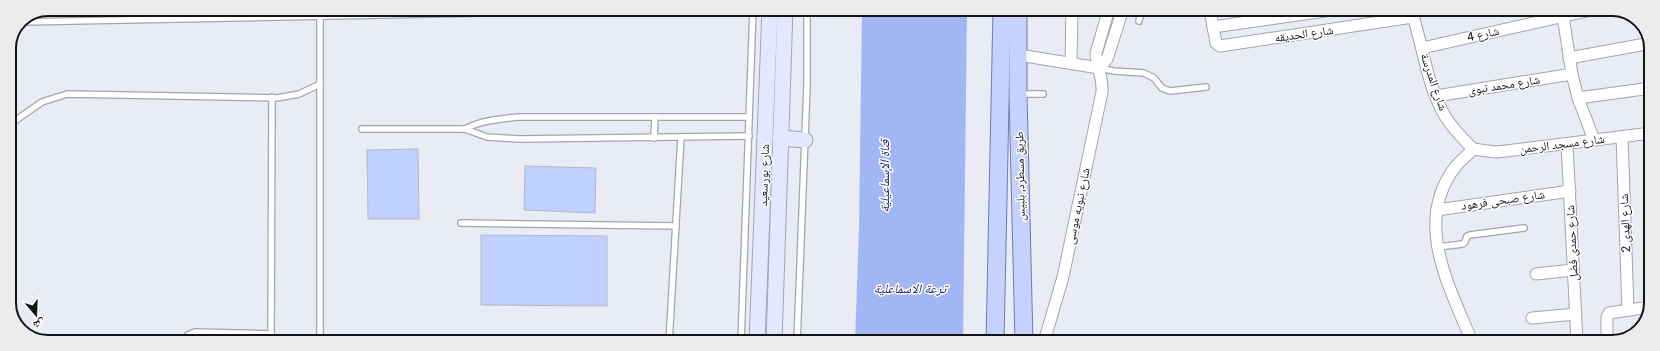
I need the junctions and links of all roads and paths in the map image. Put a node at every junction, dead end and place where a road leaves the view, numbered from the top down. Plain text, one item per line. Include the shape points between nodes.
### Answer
1 (366, 16) edge
2 (753, 16) edge
3 (770, 16) edge
4 (785, 16) edge
5 (807, 16) edge
6 (1002, 16) edge
7 (1018, 16) edge
8 (1072, 16) edge
9 (1107, 16) edge
10 (1121, 16) edge
11 (1140, 16) edge
12 (1211, 16) edge
13 (1290, 16) edge
14 (1400, 16) edge
15 (1413, 16) edge
16 (1550, 16) edge
17 (1562, 16) edge
18 (320, 17) junction
19 (1139, 21) dead end
20 (29, 22) edge
21 (1213, 27) junction
22 (1644, 44) edge
23 (1422, 48) junction
24 (1019, 55) junction
25 (1569, 58) junction
26 (1071, 63) junction
27 (1099, 68) junction
28 (1572, 74) junction
29 (320, 84) junction
30 (1206, 87) dead end
31 (1644, 89) edge
32 (1018, 94) junction
33 (1043, 94) dead end
34 (1436, 96) junction
35 (272, 97) junction
36 (1578, 98) junction
37 (654, 117) junction
38 (749, 117) junction
39 (16, 120) edge
40 (362, 129) dead end
41 (465, 129) junction
42 (1644, 134) edge
43 (749, 136) junction
44 (681, 137) junction
45 (1622, 137) junction
46 (654, 138) junction
47 (780, 138) junction
48 (805, 140) junction
49 (1594, 140) junction
50 (1567, 144) junction
51 (1474, 149) junction
52 (1570, 191) junction
53 (1437, 210) junction
54 (461, 223) dead end
55 (676, 226) junction
56 (1524, 228) dead end
57 (1436, 247) junction
58 (1574, 270) junction
59 (1536, 274) dead end
60 (1643, 308) edge
61 (1628, 310) junction
62 (1576, 314) junction
63 (1532, 318) dead end
64 (271, 334) joint
65 (188, 335) edge
66 (320, 335) edge
67 (669, 335) edge
68 (741, 335) edge
69 (757, 335) edge
70 (774, 335) edge
71 (797, 335) edge
72 (995, 335) edge
73 (1024, 335) edge
74 (1046, 335) edge
75 (1469, 335) edge
76 (1576, 335) edge
77 (1607, 335) edge

1 - 18 lane
2 - 38 lane
3 - 69 main road, شارع بورسعيد
4 - 47 main road, شارع بورسعيد
5 - 48 lane
6 - 72 main road, طريق مسطرد, بلبيس
7 - 24 main road, طريق مسطرد, بلبيس
8 - 26 street
9 - 27 street, شارع نبويه موسى via 1096,53
10 - 27 street via 1108,58
11 - 19 lane
12 - 21 street
13 - 21 street
14 - 21 street, شارع الحديقه via 1218,46
15 - 23 street, شارع المدرسة
16 - 23 street, شارع 4
17 - 25 street
18 - 20 lane
18 - 29 lane
22 - 25 street
23 - 34 street, شارع المدرسة
24 - 26 street
24 - 32 main road, طريق مسطرد, بلبيس
25 - 28 street
26 - 27 street
27 - 30 lane via 1114,72 1144,73 1151,76 1162,88 1170,91
27 - 74 street, شارع نبويه موسى via 1102,92 1063,276
28 - 34 street, شارع محمد نبوى
28 - 36 street
29 - 35 lane via 299,94 282,98
29 - 66 lane
31 - 36 street
32 - 33 lane
32 - 73 main road, طريق مسطرد, بلبيس
34 - 51 street, شارع المدرسة via 1445,116 1458,134
35 - 39 lane via 67,94 42,102
35 - 64 lane
36 - 49 street
37 - 38 lane
37 - 41 lane via 519,117 487,121
37 - 46 lane
38 - 43 lane
40 - 41 lane
41 - 46 lane via 487,137 503,139
42 - 45 street, شارع مسجد الرحمن
43 - 44 lane
43 - 68 lane
44 - 46 lane
44 - 55 lane
45 - 49 street, شارع مسجد الرحمن
45 - 61 street, شارع الهدى 2
47 - 48 main road
47 - 70 main road, شارع بورسعيد
48 - 71 lane
49 - 50 street, شارع مسجد الرحمن
50 - 51 street, شارع مسجد الرحمن via 1495,152
50 - 52 street, شارع حمدى فضل
51 - 53 street via 1456,166 1443,187
52 - 53 street, شارع صبحى فرهود
52 - 58 street, شارع حمدى فضل
53 - 57 street
54 - 55 lane
55 - 67 lane
56 - 57 lane via 1468,235 1463,244
57 - 75 street
58 - 59 street
58 - 62 street, شارع حمدى فضل
60 - 61 street
61 - 77 street via 1609,313
62 - 63 street
62 - 76 street, شارع حمدى فضل
64 - 65 lane via 195,332

